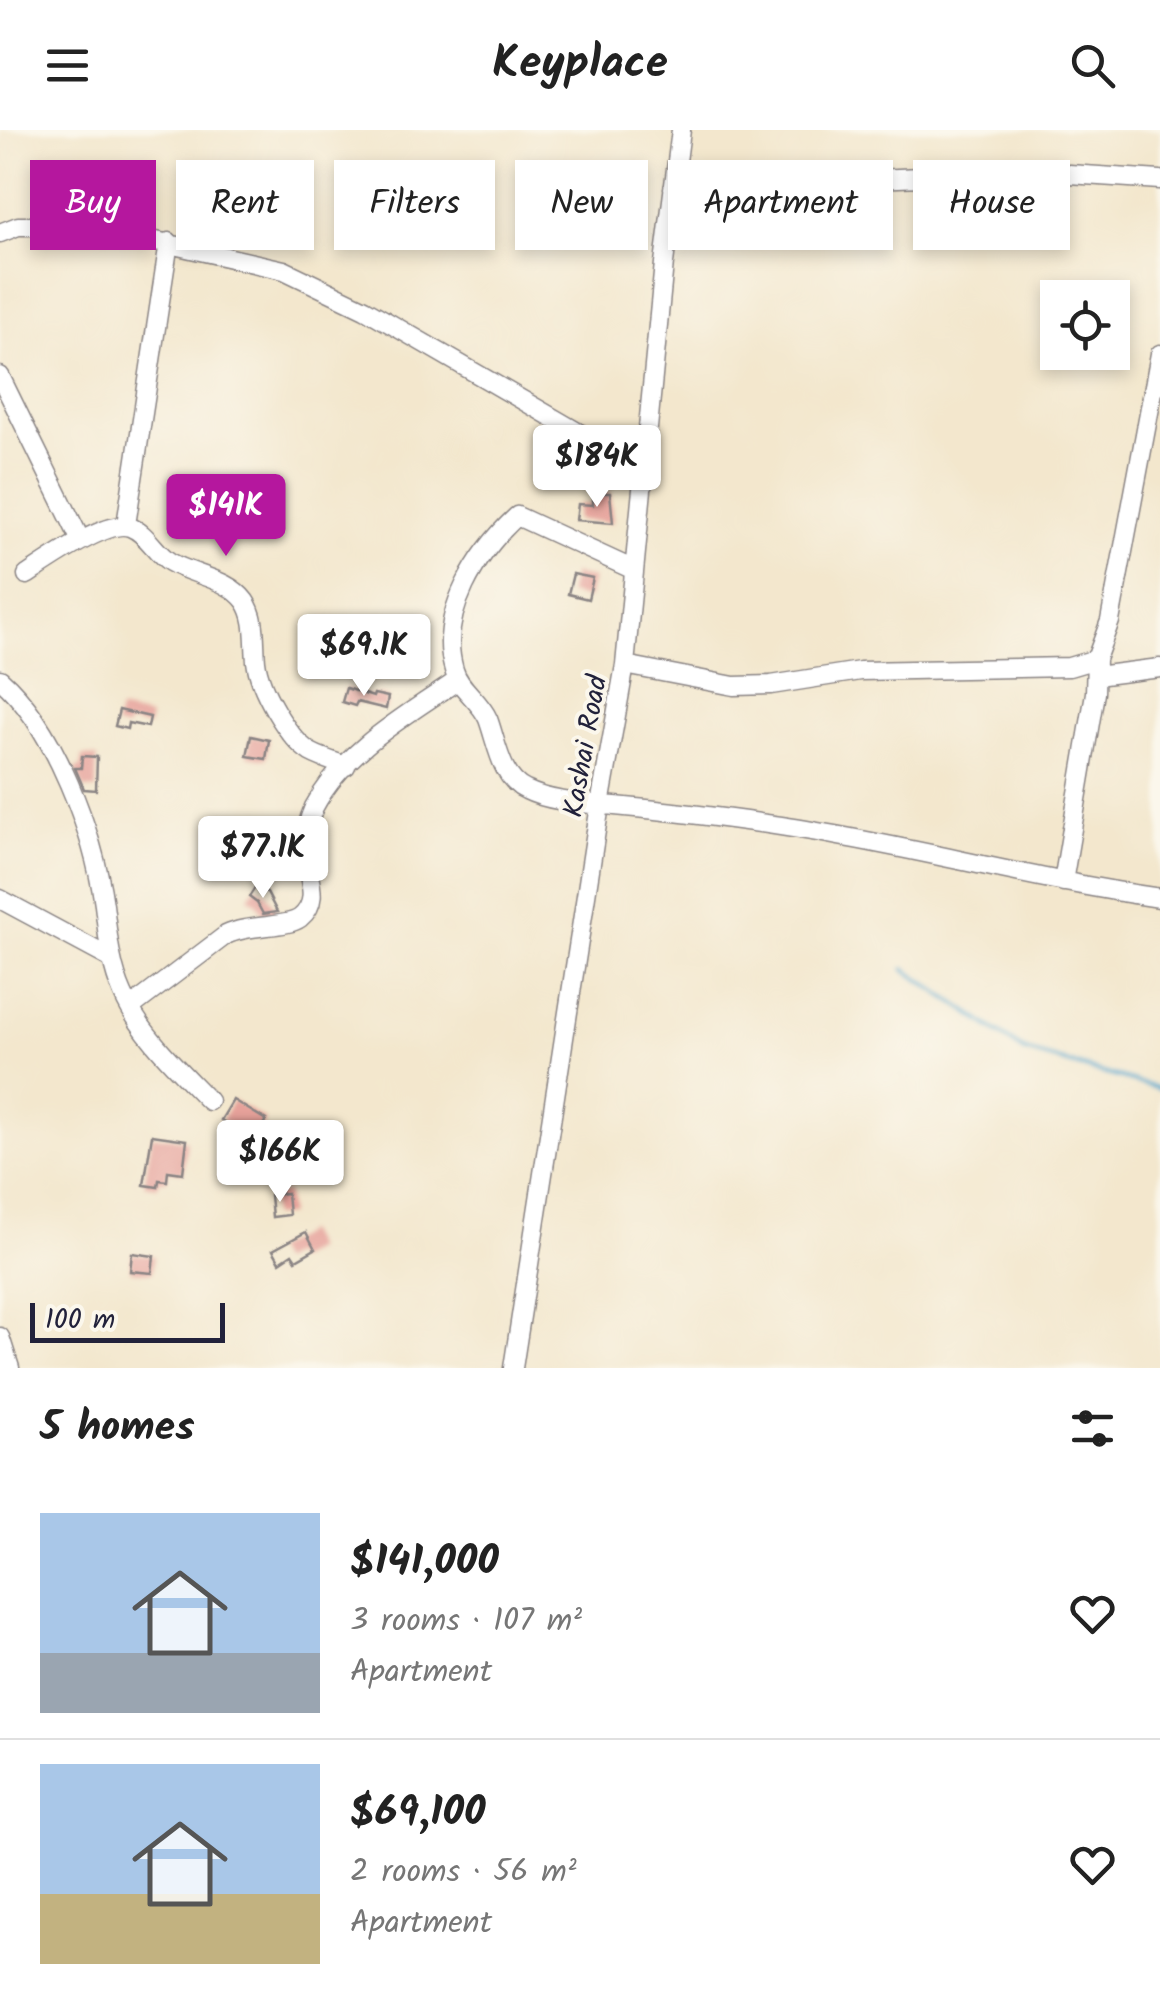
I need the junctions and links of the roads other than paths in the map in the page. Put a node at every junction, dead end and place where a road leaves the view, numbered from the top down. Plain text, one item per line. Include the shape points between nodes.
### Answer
1 (681, 130) edge
2 (677, 160) edge
3 (893, 178) edge
4 (1160, 180) edge
5 (0, 232) edge
6 (169, 242) junction
7 (668, 243) edge
8 (1159, 361) edge
9 (0, 376) edge
10 (643, 470) junction
11 (126, 525) junction
12 (81, 541) junction
13 (634, 570) junction
14 (27, 575) dead end
15 (625, 665) junction
16 (1096, 667) junction
17 (1160, 668) edge
18 (0, 680) edge
19 (458, 680) junction
20 (346, 766) junction
21 (600, 805) junction
22 (1062, 882) junction
23 (1160, 898) edge
24 (0, 899) edge
25 (110, 958) junction
26 (130, 1008) junction
27 (208, 1102) dead end
28 (0, 1337) edge
29 (10, 1368) edge
30 (513, 1368) edge

1 - 2 street, Kashai Road
3 - 4 street via 1069,174
5 - 6 street via 65,227
6 - 10 street via 314,282
6 - 11 street
7 - 10 street, Kashai Road
8 - 16 street
9 - 12 street
10 - 13 street, Kashai Road
11 - 12 street
11 - 20 street via 172,563 242,597 254,620 265,692 299,743
12 - 14 street
13 - 15 street, Kashai Road
13 - 19 street via 517,516 476,564 460,598 451,644
15 - 16 street via 734,686 860,671
15 - 21 street, Kashai Road
16 - 17 street
16 - 22 street
18 - 25 street via 37,724 77,805
19 - 20 street via 371,739
19 - 21 street via 485,712 505,767 522,788
20 - 26 street via 312,811 304,852 311,902 301,917 226,935
21 - 22 street via 820,832
21 - 30 street, Kashai Road
22 - 23 street
24 - 25 street
25 - 26 street
26 - 27 street
28 - 29 street

